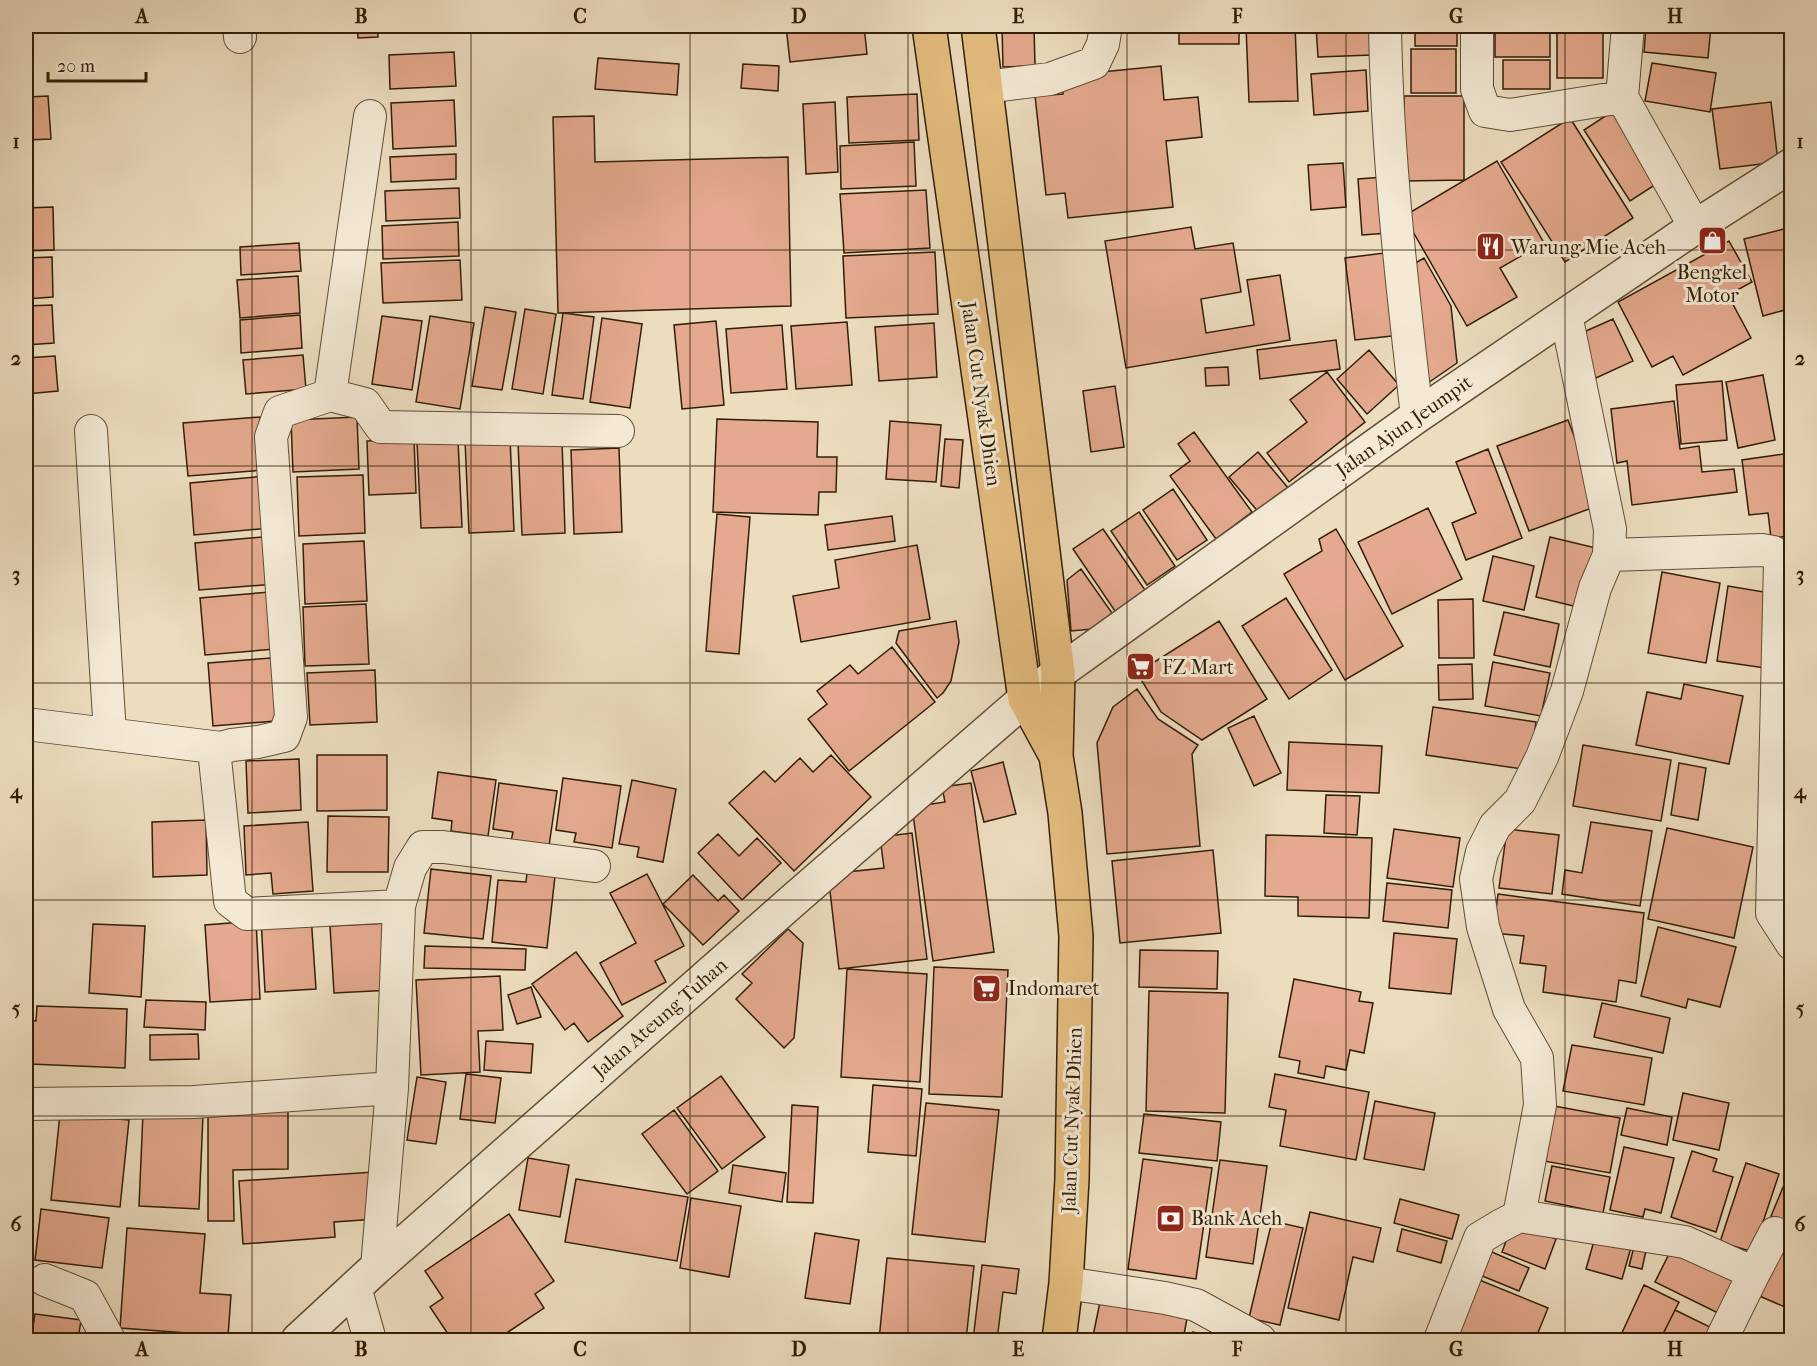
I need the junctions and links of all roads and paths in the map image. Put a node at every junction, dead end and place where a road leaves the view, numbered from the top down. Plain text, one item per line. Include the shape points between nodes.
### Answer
1 (929, 26) edge
2 (978, 26) edge
3 (1106, 26) edge
4 (1385, 26) edge
5 (1477, 26) edge
6 (1628, 26) edge
7 (985, 87) junction
8 (1623, 97) junction
9 (370, 116) dead end
10 (1791, 165) edge
11 (1695, 227) junction
12 (1566, 315) junction
13 (330, 395) junction
14 (1417, 416) junction
15 (91, 431) dead end
16 (618, 431) dead end
17 (1609, 555) junction
18 (1059, 673) junction
19 (1025, 699) junction
20 (26, 724) edge
21 (110, 734) junction
22 (221, 748) junction
23 (1056, 756) junction
24 (594, 866) dead end
25 (399, 906) junction
26 (1791, 944) edge
27 (392, 1088) junction
28 (26, 1104) edge
29 (1519, 1216) junction
30 (1775, 1233) dead end
31 (1754, 1273) junction
32 (366, 1277) junction
33 (45, 1280) dead end
34 (1066, 1283) junction
35 (109, 1341) edge
36 (298, 1341) edge
37 (370, 1341) edge
38 (1059, 1341) edge
39 (1260, 1341) edge
40 (1440, 1341) edge
41 (1721, 1341) edge

1 - 19 highway, Jalan Cut Nyak Dhien
2 - 7 highway, Jalan Cut Nyak Dhien
3 - 7 street via 1094,63 1050,79
4 - 14 street via 1399,256
5 - 8 street via 1477,89 1485,111 1510,115
6 - 8 street
7 - 18 highway, Jalan Cut Nyak Dhien
8 - 11 street
9 - 13 street
10 - 11 street, Jalan Ajun Jeumpit
11 - 12 street, Jalan Ajun Jeumpit
12 - 14 street, Jalan Ajun Jeumpit
12 - 17 street via 1610,529
13 - 16 street via 364,404 381,427
13 - 22 street via 280,412 271,437 291,717 284,736
14 - 18 street, Jalan Ajun Jeumpit
15 - 21 street
17 - 26 street via 1762,550 1773,552 1780,561 1772,913
17 - 29 street via 1542,757 1520,801 1495,826 1482,852 1476,879 1484,927 1509,1009 1537,1058 1540,1105
18 - 19 street, Jalan Ajun Jeumpit
18 - 23 highway, Jalan Cut Nyak Dhien
19 - 23 highway, Jalan Cut Nyak Dhien
19 - 32 street, Jalan Ateung Tuhan
20 - 21 street
21 - 22 street
22 - 25 street via 215,759 230,901 247,914
23 - 34 highway, Jalan Cut Nyak Dhien via 1076,936 1072,1179
24 - 25 street via 423,847 410,868
25 - 27 street
27 - 28 street via 194,1102
27 - 32 street
29 - 31 street via 1686,1242
29 - 40 street via 1480,1238
30 - 31 street
31 - 41 street
32 - 36 street, Jalan Ateung Tuhan
32 - 37 street
33 - 35 street via 85,1296
34 - 38 highway, Jalan Cut Nyak Dhien
34 - 39 street via 1196,1305

